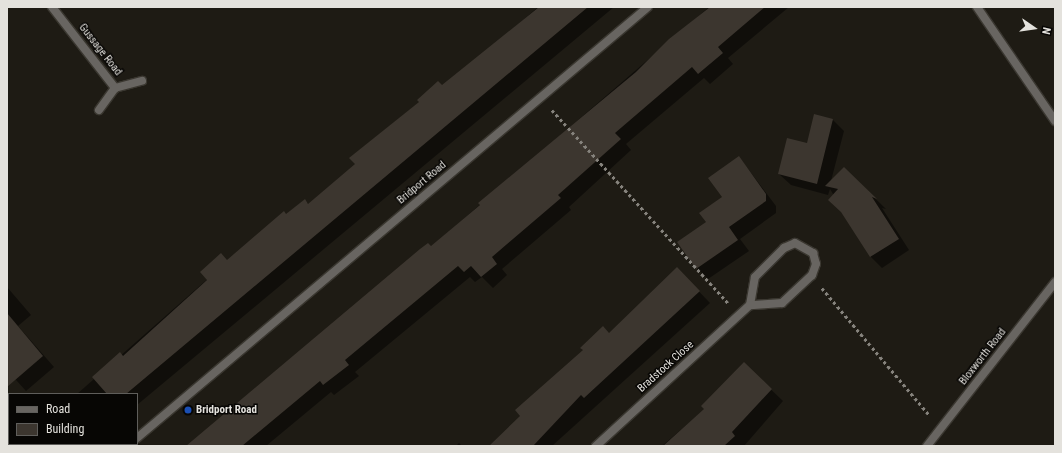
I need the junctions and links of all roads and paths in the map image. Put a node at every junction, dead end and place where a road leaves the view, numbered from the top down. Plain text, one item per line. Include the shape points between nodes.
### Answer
1 (52, 7) edge
2 (648, 7) edge
3 (977, 7) edge
4 (142, 81) dead end
5 (116, 88) junction
6 (541, 97) junction
7 (99, 110) dead end
8 (1055, 121) edge
9 (812, 275) junction
10 (1055, 282) edge
11 (750, 305) junction
12 (739, 315) junction
13 (941, 429) junction
14 (138, 437) edge
15 (596, 446) edge
16 (928, 446) edge

1 - 5 street, Gussage Road
2 - 6 street, Bridport Road
3 - 8 street
4 - 5 street, Gussage Road
5 - 7 street, Gussage Road
6 - 12 path
6 - 14 street, Bridport Road
9 - 11 street via 782,303
9 - 11 street via 816,264 813,253 795,243 784,248 755,278
9 - 13 path
10 - 13 street, Bloxworth Road
11 - 12 street, Bradstock Close
12 - 15 street, Bradstock Close
13 - 16 street, Bloxworth Road

